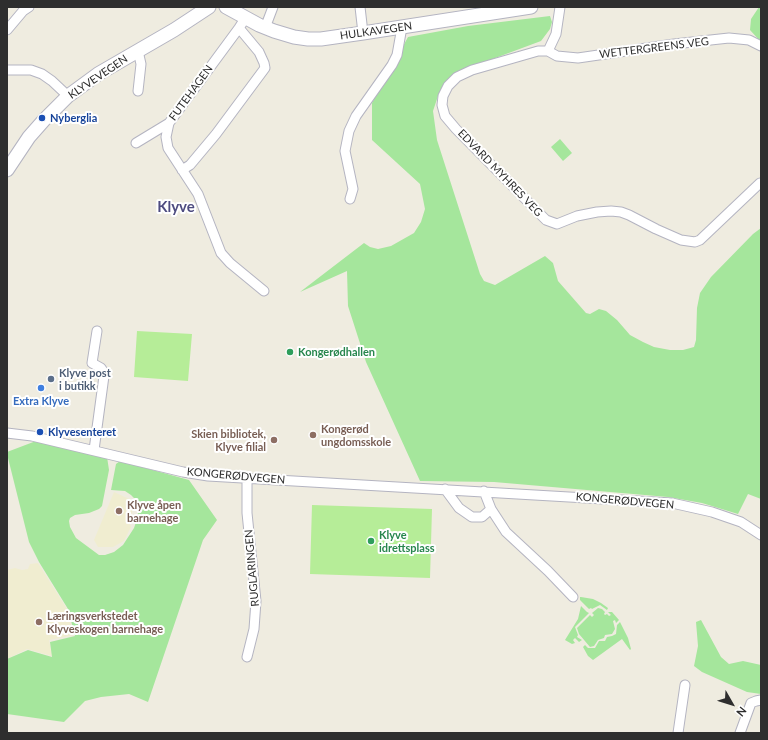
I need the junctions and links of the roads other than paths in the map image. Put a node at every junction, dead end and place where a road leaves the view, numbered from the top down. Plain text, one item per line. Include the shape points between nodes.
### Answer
1 (28, 7) edge
2 (208, 7) edge
3 (226, 7) edge
4 (273, 7) edge
5 (360, 7) edge
6 (531, 7) edge
7 (560, 7) edge
8 (474, 11) edge
9 (243, 23) junction
10 (402, 27) junction
11 (265, 28) junction
12 (7, 30) edge
13 (363, 33) junction
14 (761, 46) edge
15 (138, 51) junction
16 (548, 51) junction
17 (7, 70) edge
18 (138, 91) dead end
19 (68, 96) junction
20 (169, 123) junction
21 (136, 144) dead end
22 (7, 170) edge
23 (182, 170) junction
24 (760, 183) edge
25 (350, 200) dead end
26 (264, 291) dead end
27 (98, 331) dead end
28 (7, 433) edge
29 (94, 450) junction
30 (247, 478) junction
31 (445, 489) junction
32 (484, 491) junction
33 (491, 509) junction
34 (761, 535) edge
35 (573, 597) dead end
36 (247, 657) dead end
37 (685, 685) dead end
38 (761, 700) edge
39 (678, 733) edge
40 (740, 733) edge

1 - 12 street
2 - 15 main road, KLYVEVEGEN
3 - 9 main road, HULKAVEGEN
4 - 11 street
5 - 13 street
6 - 8 main road, HULKAVEGEN
7 - 16 street via 556,34
8 - 10 main road, HULKAVEGEN
9 - 11 main road, HULKAVEGEN
9 - 20 street, FUTEHAGEN
9 - 23 street via 265,68 216,134 190,165
10 - 13 main road, HULKAVEGEN
10 - 25 street via 397,55 392,65 356,116 349,132 345,151 352,189
11 - 13 main road, HULKAVEGEN via 308,39
14 - 16 street, WETTERGREENS VEG via 749,40 729,38 578,58 557,56
15 - 18 street via 141,64
15 - 19 main road, KLYVEVEGEN via 98,74
16 - 24 street, EDVARD MYHRES VEG via 530,53 457,77 448,86 442,105 445,116 456,129 546,220 557,224 577,216 610,210 622,212 681,240 695,242
17 - 19 street via 31,70 42,74
19 - 22 main road, KLYVEVEGEN via 34,131
20 - 21 street
20 - 23 street, FUTEHAGEN via 166,137 168,148
23 - 26 street, FUTEHAGEN via 198,194 221,254
27 - 29 street via 92,363 101,368 104,376
28 - 29 street, KONGERØDVEGEN
29 - 30 street, KONGERØDVEGEN via 183,472
30 - 31 street, KONGERØDVEGEN
30 - 36 street, RUGLARINGEN via 248,529 256,601 254,629
31 - 32 street, KONGERØDVEGEN
31 - 33 street via 459,508 472,517 482,517
32 - 33 street
32 - 34 street, KONGERØDVEGEN via 672,503 741,522
33 - 35 street via 506,532
37 - 39 street
38 - 40 street via 751,703

